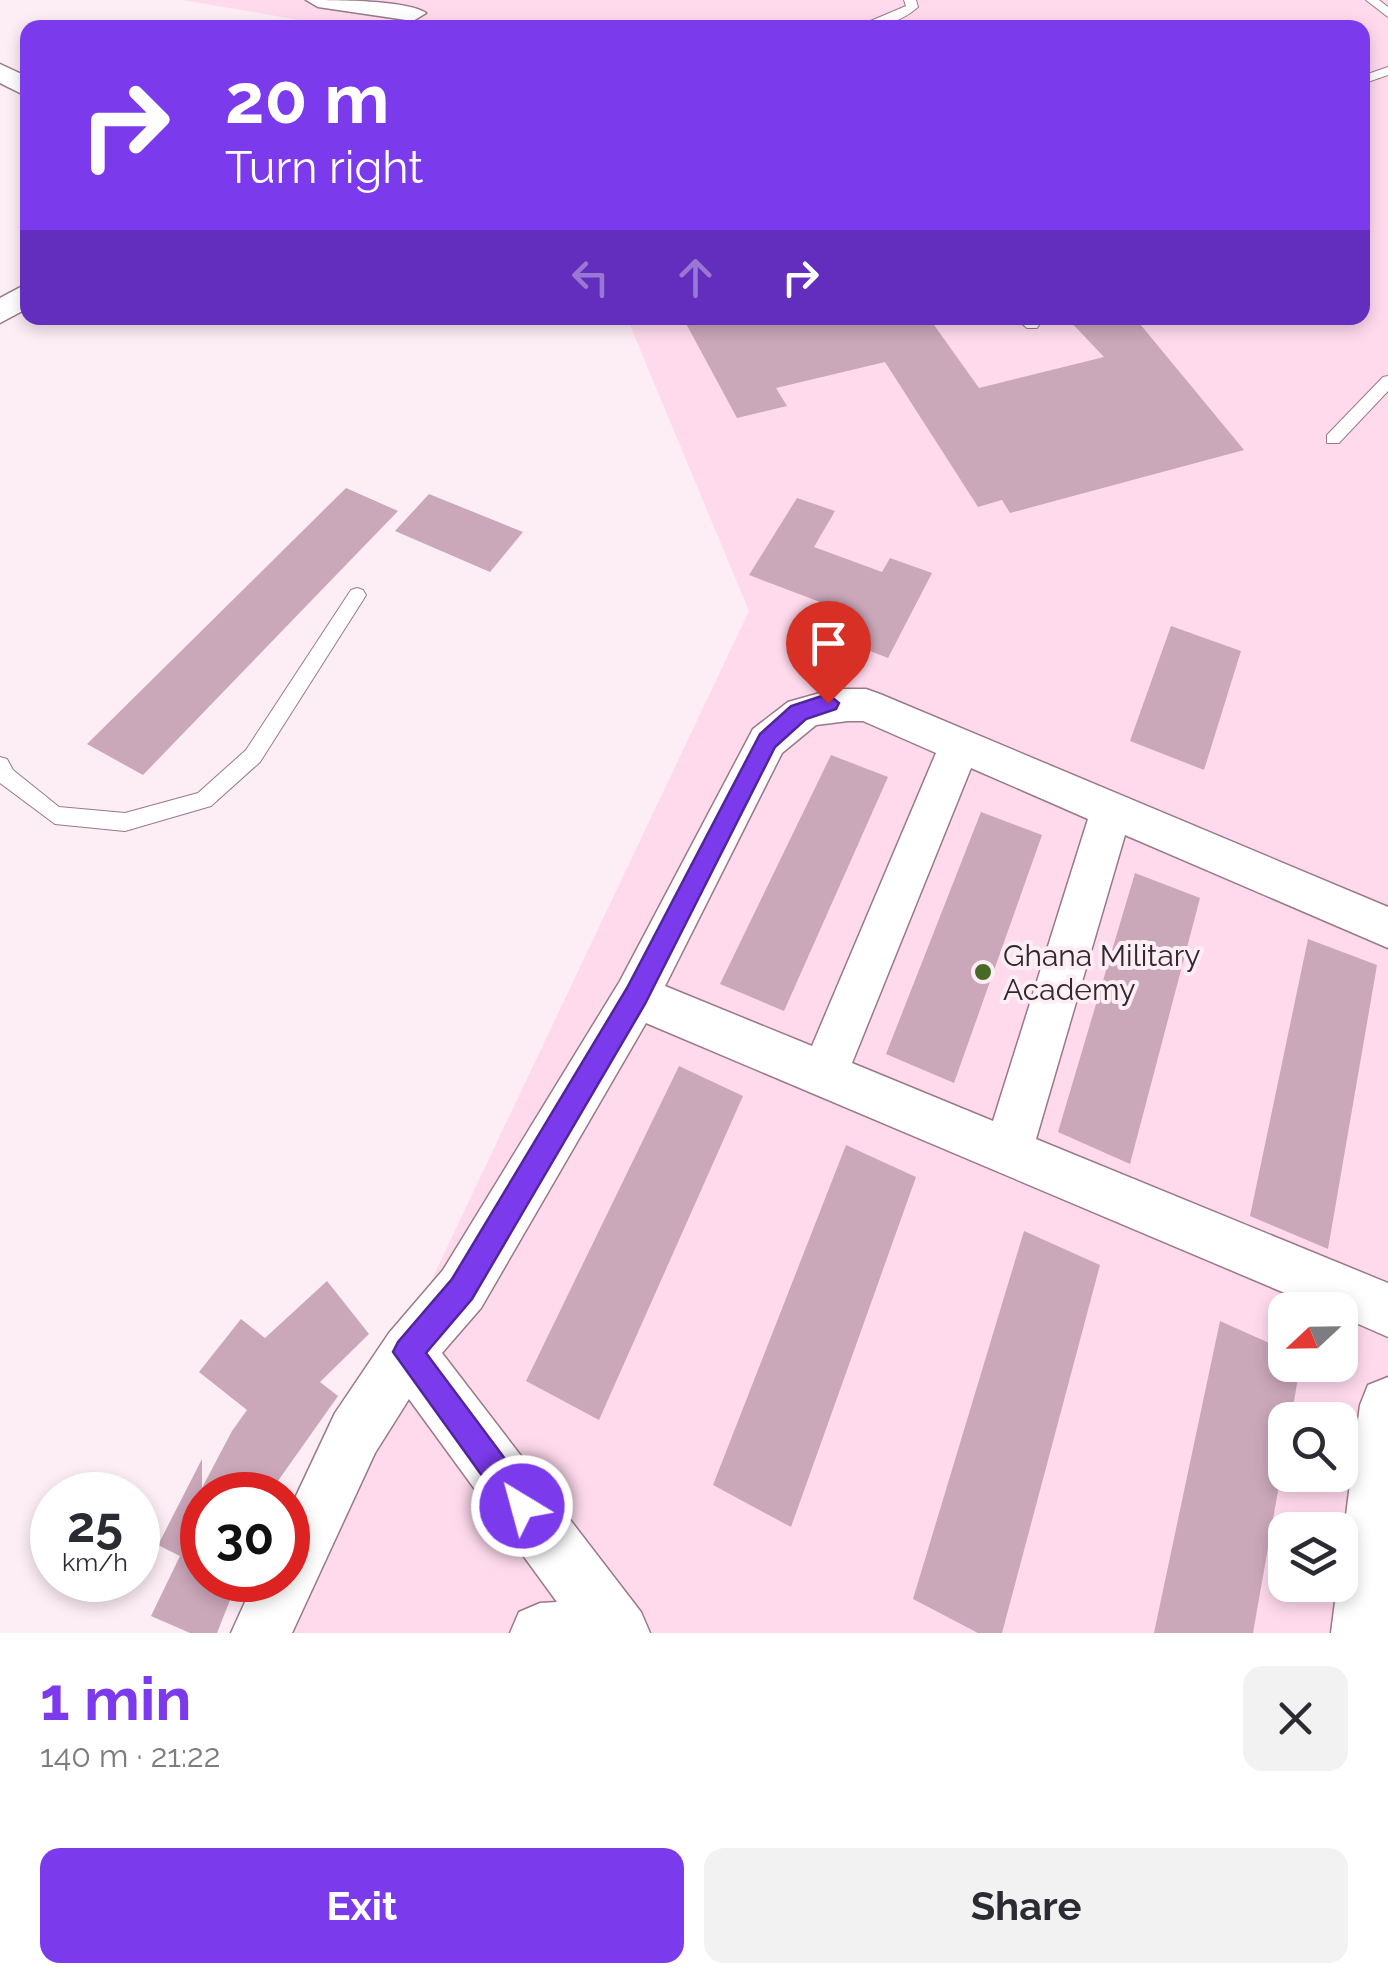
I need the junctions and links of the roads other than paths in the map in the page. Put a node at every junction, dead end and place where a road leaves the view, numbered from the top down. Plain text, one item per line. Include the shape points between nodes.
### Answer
1 (318, 0) edge
2 (910, 0) edge
3 (1372, 0) edge
4 (413, 13) dead end
5 (1388, 13) edge
6 (887, 20) edge
7 (1388, 381) edge
8 (1334, 439) dead end
9 (357, 595) dead end
10 (960, 744) junction
11 (0, 765) edge
12 (1112, 809) junction
13 (1388, 928) edge
14 (636, 996) junction
15 (824, 1074) junction
16 (1008, 1151) junction
17 (1388, 1310) edge
18 (408, 1352) junction
19 (1388, 1405) edge
20 (310, 1529) edge
21 (276, 1602) edge
22 (616, 1631) edge
23 (261, 1633) edge
24 (540, 1633) edge
25 (1361, 1633) edge

1 - 4 street
2 - 6 lane via 912,7
3 - 5 lane
7 - 8 lane
9 - 11 lane via 254,756 204,800 125,822 55,815
10 - 12 street
10 - 14 street via 866,704 828,703 798,712 768,741
10 - 15 street
12 - 13 street
12 - 16 street
14 - 15 street
14 - 18 street via 462,1289
15 - 16 street
16 - 17 street
18 - 20 street via 355,1433
18 - 22 street
19 - 25 street
21 - 23 street
22 - 24 street

